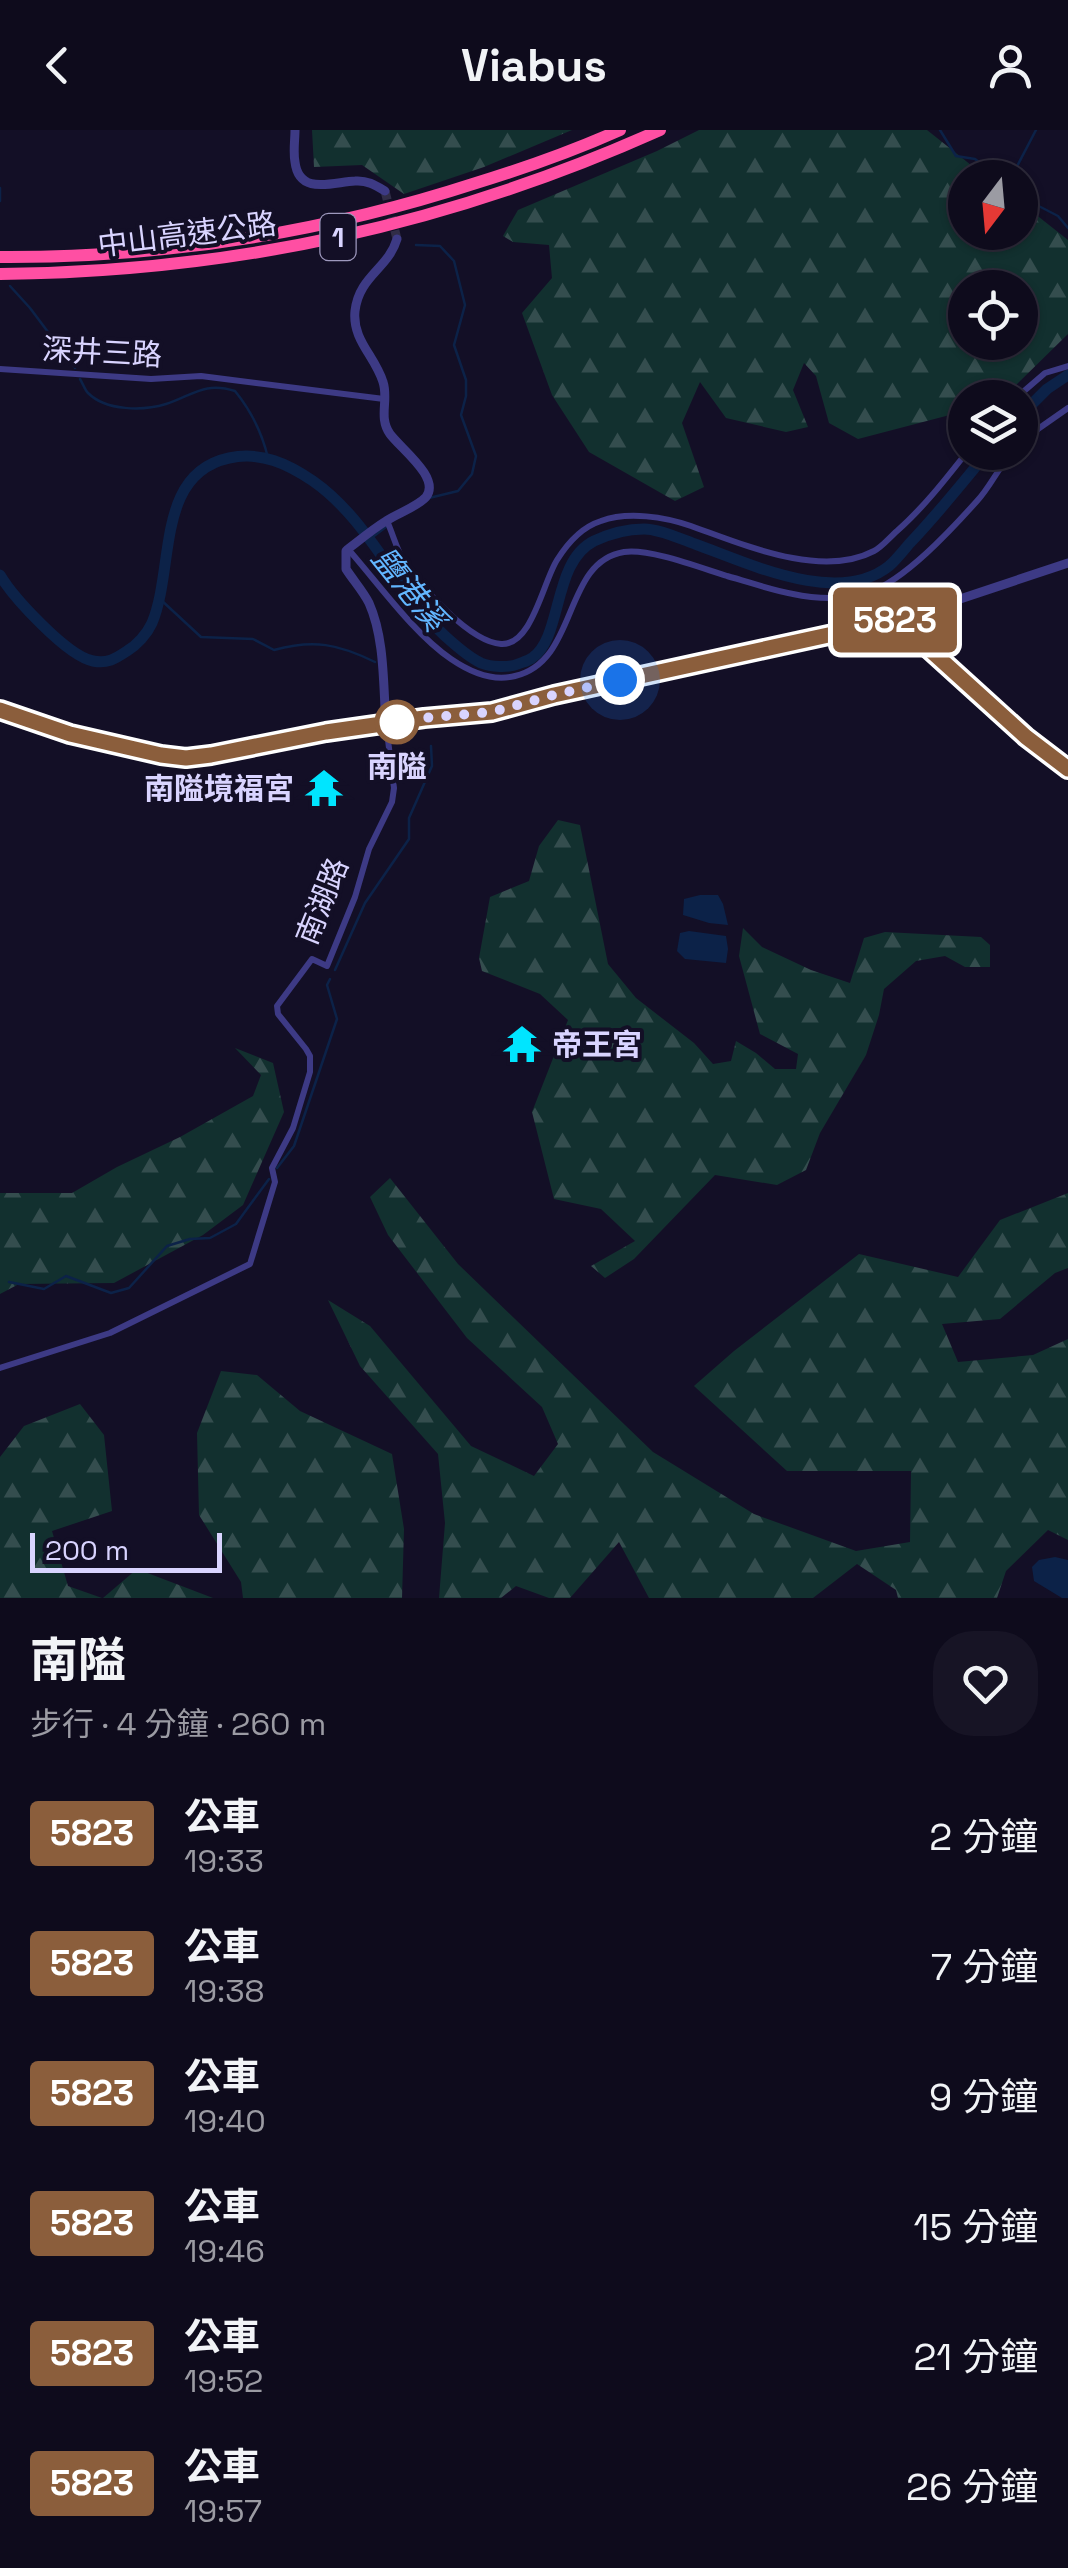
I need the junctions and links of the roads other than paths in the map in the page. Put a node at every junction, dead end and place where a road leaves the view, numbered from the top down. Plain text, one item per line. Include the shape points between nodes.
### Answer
1 (295, 130) edge
2 (620, 130) edge
3 (660, 130) edge
4 (385, 191) dead end
5 (397, 239) dead end
6 (0, 256) edge
7 (0, 274) edge
8 (1068, 366) edge
9 (0, 369) edge
10 (1038, 380) edge
11 (384, 399) junction
12 (1068, 408) edge
13 (1038, 430) edge
14 (952, 470) edge
15 (1000, 470) edge
16 (387, 520) junction
17 (348, 548) junction
18 (1068, 562) edge
19 (897, 620) junction
20 (0, 710) edge
21 (386, 724) junction
22 (1068, 769) edge
23 (0, 1368) edge

1 - 4 street via 294,162 303,179 320,186 370,182
2 - 6 highway, 中山高速公路 / 1 via 499,176 352,218 170,248
3 - 7 highway, 中山高速公路 / 1 via 553,175 381,228 192,262
5 - 11 street via 362,285 355,311 358,338 383,381
8 - 10 street
9 - 11 street, 深井三路 via 201,376
11 - 16 street via 388,431 430,487 422,500
12 - 13 street
14 - 16 street via 876,550 848,560 805,560 681,523 637,516 602,520 575,536 526,631 503,644 457,622 404,562
15 - 17 street via 896,579 866,594 794,594 654,555 612,555 589,575 540,666 508,678 450,659
16 - 17 street
17 - 21 street, 南湖路 via 346,569 368,602 380,644
18 - 19 street
19 - 21 street via 492,712
19 - 22 street
20 - 21 street via 70,734 186,758
21 - 23 street, 南湖路 via 394,788 389,812 327,966 312,959 277,1006 310,1056 310,1072 272,1168 275,1182 250,1264 110,1333

